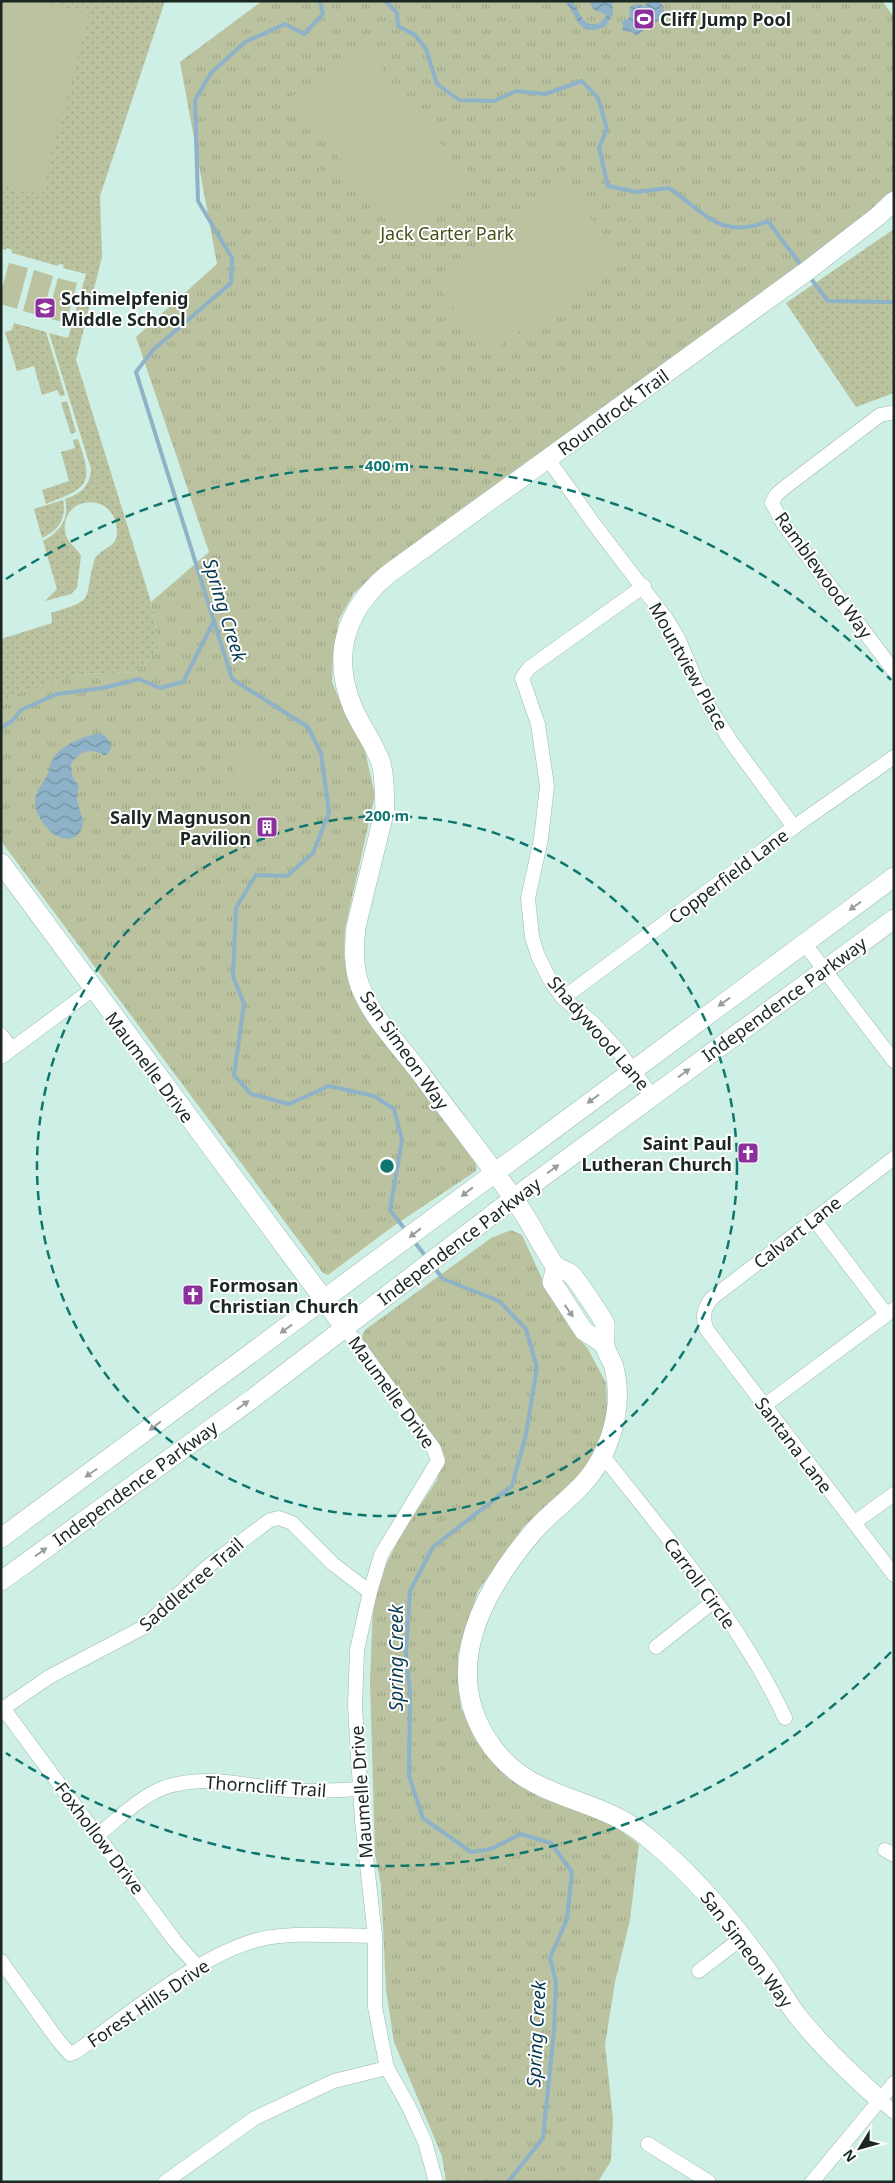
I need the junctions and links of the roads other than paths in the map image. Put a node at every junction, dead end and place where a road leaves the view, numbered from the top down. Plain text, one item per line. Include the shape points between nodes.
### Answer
1 (894, 201) edge
2 (894, 412) edge
3 (548, 459) junction
4 (644, 586) junction
5 (346, 633) joint
6 (894, 671) edge
7 (894, 757) edge
8 (794, 827) junction
9 (1, 863) edge
10 (894, 877) edge
11 (894, 919) edge
12 (804, 944) junction
13 (825, 970) junction
14 (93, 989) junction
15 (564, 998) junction
16 (1, 1035) edge
17 (6, 1053) edge
18 (894, 1061) edge
19 (632, 1070) junction
20 (652, 1096) junction
21 (894, 1158) edge
22 (494, 1172) junction
23 (514, 1198) junction
24 (814, 1219) junction
25 (325, 1301) junction
26 (704, 1310) joint
27 (890, 1311) edge
28 (345, 1328) junction
29 (764, 1406) junction
30 (603, 1456) junction
31 (894, 1494) edge
32 (854, 1523) junction
33 (1, 1538) edge
34 (894, 1575) edge
35 (1, 1581) edge
36 (370, 1592) junction
37 (714, 1601) junction
38 (656, 1647) dead end
39 (2, 1709) edge
40 (785, 1718) dead end
41 (360, 1789) junction
42 (98, 1835) junction
43 (375, 1936) junction
44 (743, 1938) junction
45 (1, 1961) edge
46 (197, 1966) junction
47 (699, 1971) dead end
48 (386, 2068) junction
49 (894, 2083) edge
50 (887, 2106) edge
51 (648, 2144) dead end
52 (165, 2182) edge
53 (436, 2182) edge
54 (710, 2182) edge
55 (812, 2182) edge

1 - 3 street, Roundrock Trail via 807,271
2 - 6 street, Ramblewood Way via 873,420 784,488 772,503 784,525
3 - 4 street, Mountview Place
3 - 5 street, Roundrock Trail via 368,591
4 - 8 street, Mountview Place via 678,638 711,710
4 - 15 street, Shadywood Lane via 529,668 522,678 538,724 547,786 528,898 529,918 538,956 551,982
5 - 22 street, San Simeon Way via 342,657 347,693 374,743 382,766 385,809 356,927 354,946 359,983 378,1018
7 - 8 street, Copperfield Lane
8 - 15 street, Copperfield Lane
9 - 14 street, Maumelle Drive
10 -> 12 street, Independence Parkway
11 - 13 street, Independence Parkway
12 - 13 street
12 -> 19 street, Independence Parkway
13 - 18 street
20 -> 13 street, Independence Parkway
14 - 17 street
14 - 25 street, Maumelle Drive
15 - 19 street, Shadywood Lane via 593,1023
16 - 17 street
19 - 20 street, Shadywood Lane
19 -> 22 street, Independence Parkway
23 -> 20 street, Independence Parkway
21 - 24 street, Calvart Lane
22 - 23 street, San Simeon Way
22 -> 25 street, Independence Parkway
23 - 28 street, Independence Parkway
23 - 30 street, San Simeon Way via 556,1267 552,1282 566,1307 584,1331 604,1344 614,1368 616,1408
24 - 26 street, Calvart Lane via 712,1298
24 - 27 street
25 - 28 street, Maumelle Drive
25 -> 33 street, Independence Parkway
26 - 29 street, Santana Lane via 708,1330
27 - 29 street
35 -> 28 street, Independence Parkway
28 - 36 street, Maumelle Drive via 434,1449 438,1461 381,1555
29 - 32 street, Santana Lane
30 - 37 street, Carroll Circle
30 - 44 street, San Simeon Way via 577,1490 531,1535 490,1594 475,1623 469,1644 467,1673 476,1718 495,1751 532,1783 615,1815 644,1834 717,1904
31 - 32 street
32 - 34 street, Santana Lane
36 - 39 street, Saddletree Trail via 333,1564 292,1523 278,1518 270,1520 207,1567 144,1627 49,1677
36 - 41 street, Maumelle Drive via 356,1670
37 - 38 street
37 - 40 street, Carroll Circle via 762,1672
39 - 42 street, Foxhollow Drive
41 - 42 street, Thorncliff Trail via 310,1791 219,1780 188,1782 163,1788
41 - 43 street, Maumelle Drive
42 - 46 street, Foxhollow Drive via 175,1942
43 - 46 street, Forest Hills Drive via 278,1936 256,1940
43 - 48 street, Maumelle Drive via 375,2008
44 - 47 street
44 - 50 street, San Simeon Way via 799,2018 841,2065
45 - 46 street, Forest Hills Drive via 70,2054
48 - 52 street via 334,2081 254,2118
48 - 53 street, Maumelle Drive via 425,2142
49 - 50 street
50 - 55 street
51 - 54 street

